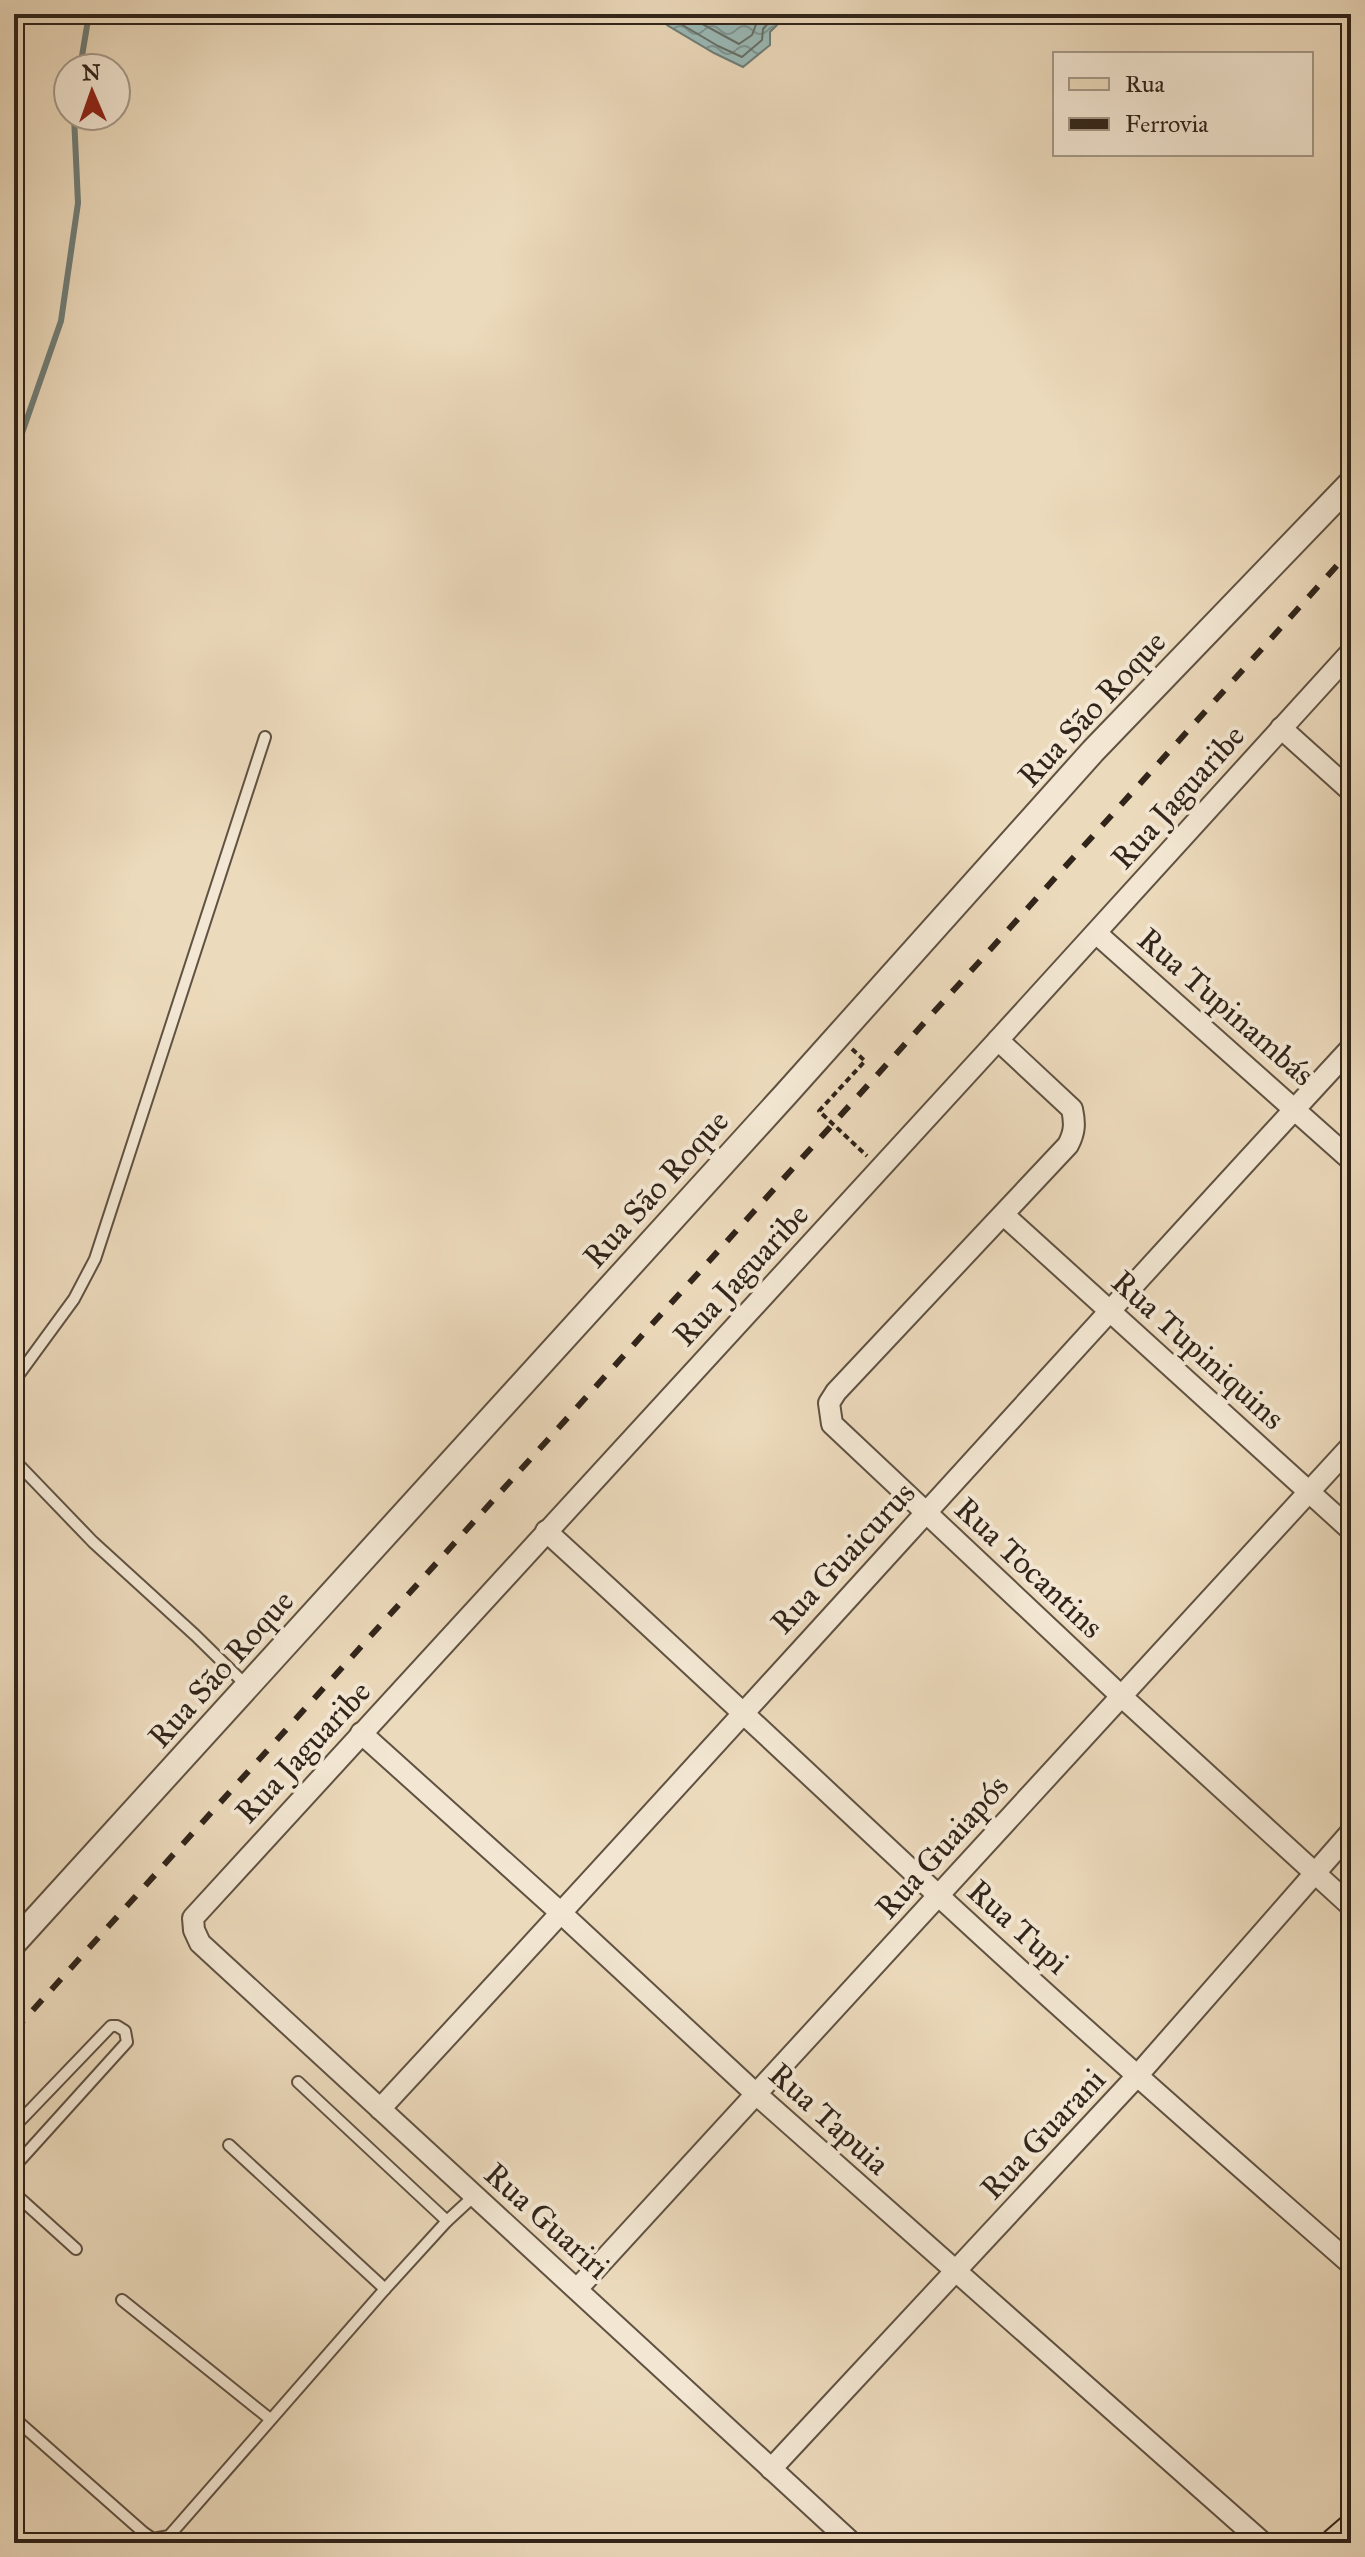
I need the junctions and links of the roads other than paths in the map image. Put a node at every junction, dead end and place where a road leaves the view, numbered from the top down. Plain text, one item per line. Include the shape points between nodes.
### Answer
1 (1351, 483) edge
2 (1351, 652) edge
3 (1281, 728) junction
4 (265, 737) dead end
5 (1351, 791) edge
6 (1096, 933) junction
7 (998, 1040) junction
8 (1351, 1048) edge
9 (1295, 1109) junction
10 (1351, 1160) edge
11 (1004, 1215) junction
12 (1109, 1310) junction
13 (14, 1381) edge
14 (1351, 1446) edge
15 (14, 1460) edge
16 (1309, 1492) junction
17 (926, 1513) junction
18 (1351, 1530) edge
19 (546, 1531) junction
20 (248, 1687) junction
21 (1120, 1695) junction
22 (743, 1711) junction
23 (361, 1733) junction
24 (1351, 1832) edge
25 (1314, 1872) junction
26 (939, 1896) junction
27 (1351, 1906) edge
28 (561, 1913) junction
29 (14, 1943) edge
30 (200, 1943) joint
31 (1137, 2076) junction
32 (298, 2082) dead end
33 (756, 2094) junction
34 (380, 2109) junction
35 (14, 2127) edge
36 (229, 2145) dead end
37 (14, 2167) edge
38 (14, 2193) edge
39 (474, 2196) junction
40 (447, 2221) junction
41 (76, 2249) dead end
42 (1351, 2264) edge
43 (956, 2272) junction
44 (385, 2289) junction
45 (577, 2289) junction
46 (122, 2300) dead end
47 (14, 2418) edge
48 (270, 2419) junction
49 (771, 2469) junction
50 (1351, 2530) edge
51 (852, 2543) edge
52 (1263, 2543) edge
53 (1336, 2543) edge

1 - 20 street, Rua São Roque via 1093,751
2 - 3 street, Rua Jaguaribe
3 - 5 street
3 - 6 street, Rua Jaguaribe
4 - 13 lane via 95,1259 74,1299
6 - 7 street, Rua Jaguaribe
6 - 9 street, Rua Tupinambás
7 - 11 street, Rua Tocantins via 1072,1109 1075,1124 1068,1145
7 - 19 street, Rua Jaguaribe
8 - 9 street, Rua Guaicurus
9 - 10 street, Rua Tupinambás
9 - 12 street, Rua Guaicurus
11 - 12 street, Rua Tupiniquins
11 - 17 street, Rua Tocantins via 829,1403 832,1424
12 - 16 street, Rua Tupiniquins
12 - 17 street, Rua Guaicurus
14 - 16 street, Rua Guaiapós
15 - 20 lane
16 - 18 street, Rua Tupiniquins
16 - 21 street, Rua Guaiapós
17 - 21 street, Rua Tocantins
17 - 22 street, Rua Guaicurus
19 - 22 street, Rua Tupi
19 - 23 street, Rua Jaguaribe
20 - 29 street, Rua São Roque
21 - 25 street, Rua Tocantins
21 - 26 street, Rua Guaiapós
22 - 26 street, Rua Tupi
22 - 28 street, Rua Guaicurus
23 - 28 street, Rua Tapuia
23 - 30 street, Rua Jaguaribe via 193,1918
24 - 25 street, Rua Guarani
25 - 27 street, Rua Tocantins
25 - 31 street, Rua Guarani
26 - 31 street, Rua Tupi
26 - 33 street, Rua Guaiapós
28 - 33 street, Rua Tapuia
28 - 34 street, Rua Guaicurus
30 - 34 street, Rua Guariri
31 - 42 street, Rua Tupi
31 - 43 street, Rua Guarani
32 - 40 lane
33 - 43 street, Rua Tapuia
33 - 45 street, Rua Guaiapós
34 - 39 street, Rua Guariri
35 - 37 lane via 111,2026 125,2031 127,2042
36 - 44 lane
38 - 41 lane
39 - 40 lane
39 - 45 street, Rua Guariri
40 - 44 lane
43 - 49 street, Rua Guarani
43 - 52 street, Rua Tapuia
44 - 48 lane
45 - 49 street, Rua Guariri
46 - 48 lane
47 - 48 lane via 153,2539 169,2536
49 - 51 street, Rua Guariri
50 - 53 main road

